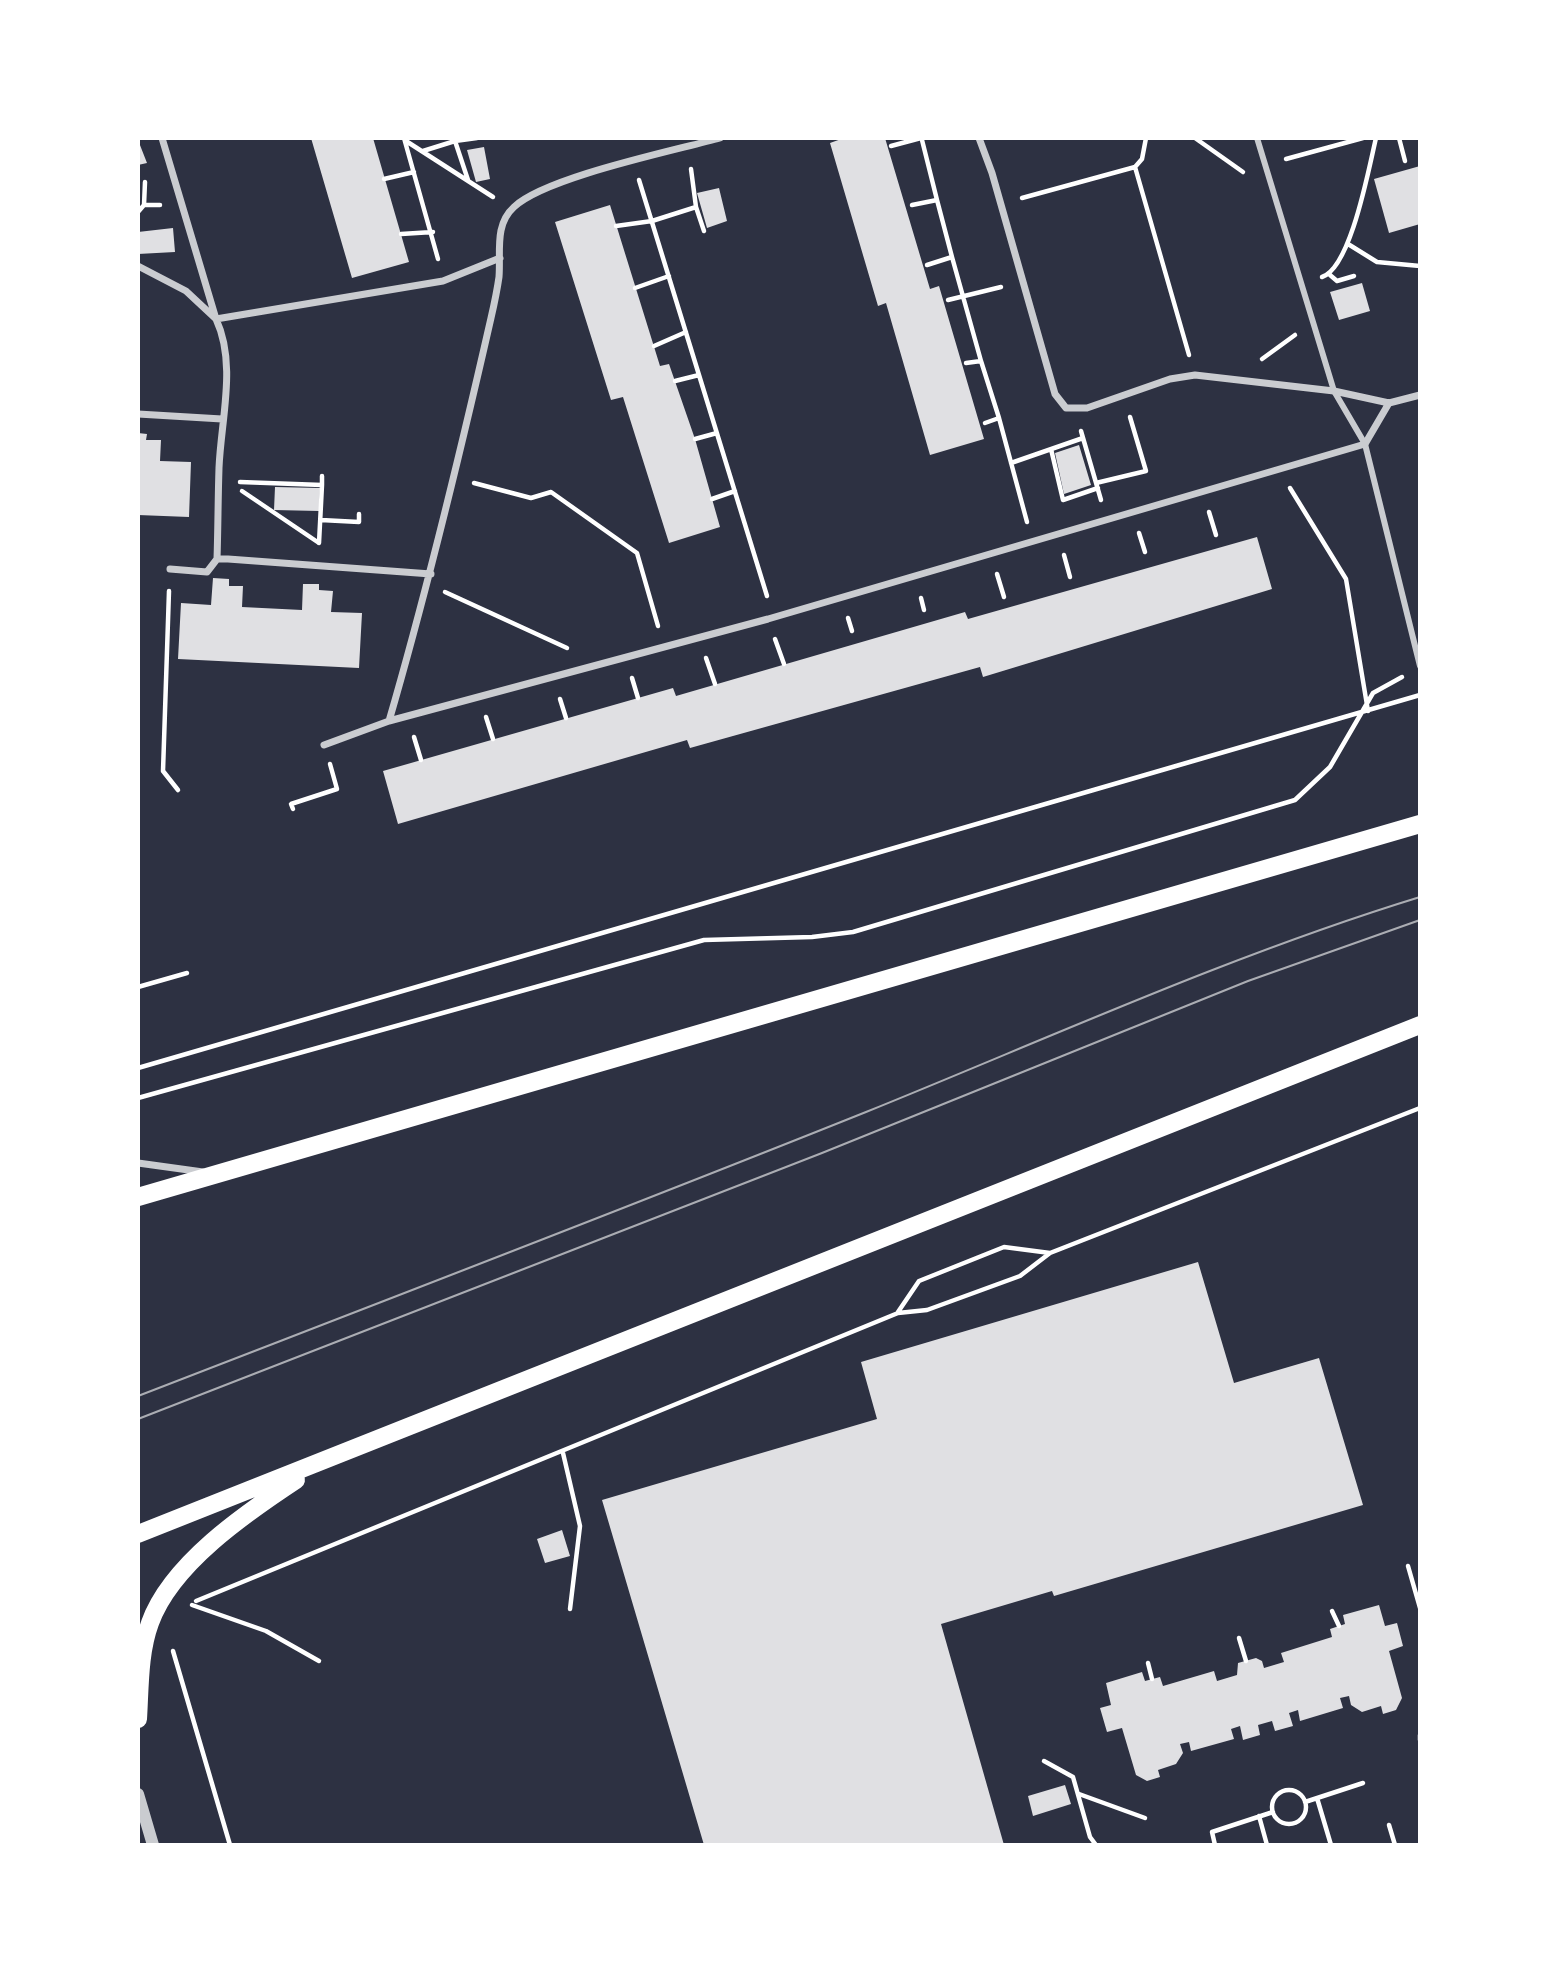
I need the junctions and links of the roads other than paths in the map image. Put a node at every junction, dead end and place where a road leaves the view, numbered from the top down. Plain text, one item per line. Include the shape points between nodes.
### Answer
1 (162, 138) edge
2 (720, 138) edge
3 (979, 138) edge
4 (1257, 138) edge
5 (500, 258) junction
6 (138, 266) edge
7 (216, 318) junction
8 (1334, 391) junction
9 (1420, 395) edge
10 (1389, 403) junction
11 (138, 414) edge
12 (222, 419) junction
13 (1365, 444) junction
14 (218, 559) junction
15 (170, 569) road end
16 (431, 574) junction
17 (1420, 666) edge
18 (389, 720) junction
19 (324, 745) road end
20 (1420, 824) edge
21 (1420, 1026) edge
22 (138, 1163) edge
23 (217, 1174) junction
24 (138, 1197) edge
25 (327, 1460) junction
26 (138, 1534) edge
27 (138, 1719) edge
28 (138, 1794) edge
29 (153, 1845) edge

1 - 7 street
2 - 5 street via 549,186 512,208 500,230
3 - 8 street via 1055,394 1066,408 1074,410 1195,375
4 - 8 street
5 - 7 street via 443,281
5 - 16 street via 495,300
6 - 7 street via 186,291
7 - 12 street via 227,359
8 - 10 street
8 - 13 street
9 - 10 street
10 - 13 street
11 - 12 street
12 - 14 street
13 - 17 street
13 - 18 street via 774,617
14 - 15 street via 207,572
14 - 16 street
16 - 18 street
18 - 19 street
20 - 23 main road
21 - 25 main road
22 - 23 street
23 - 24 main road
25 - 26 main road
25 - 27 main road via 263,1502 173,1582 150,1623
28 - 29 street

